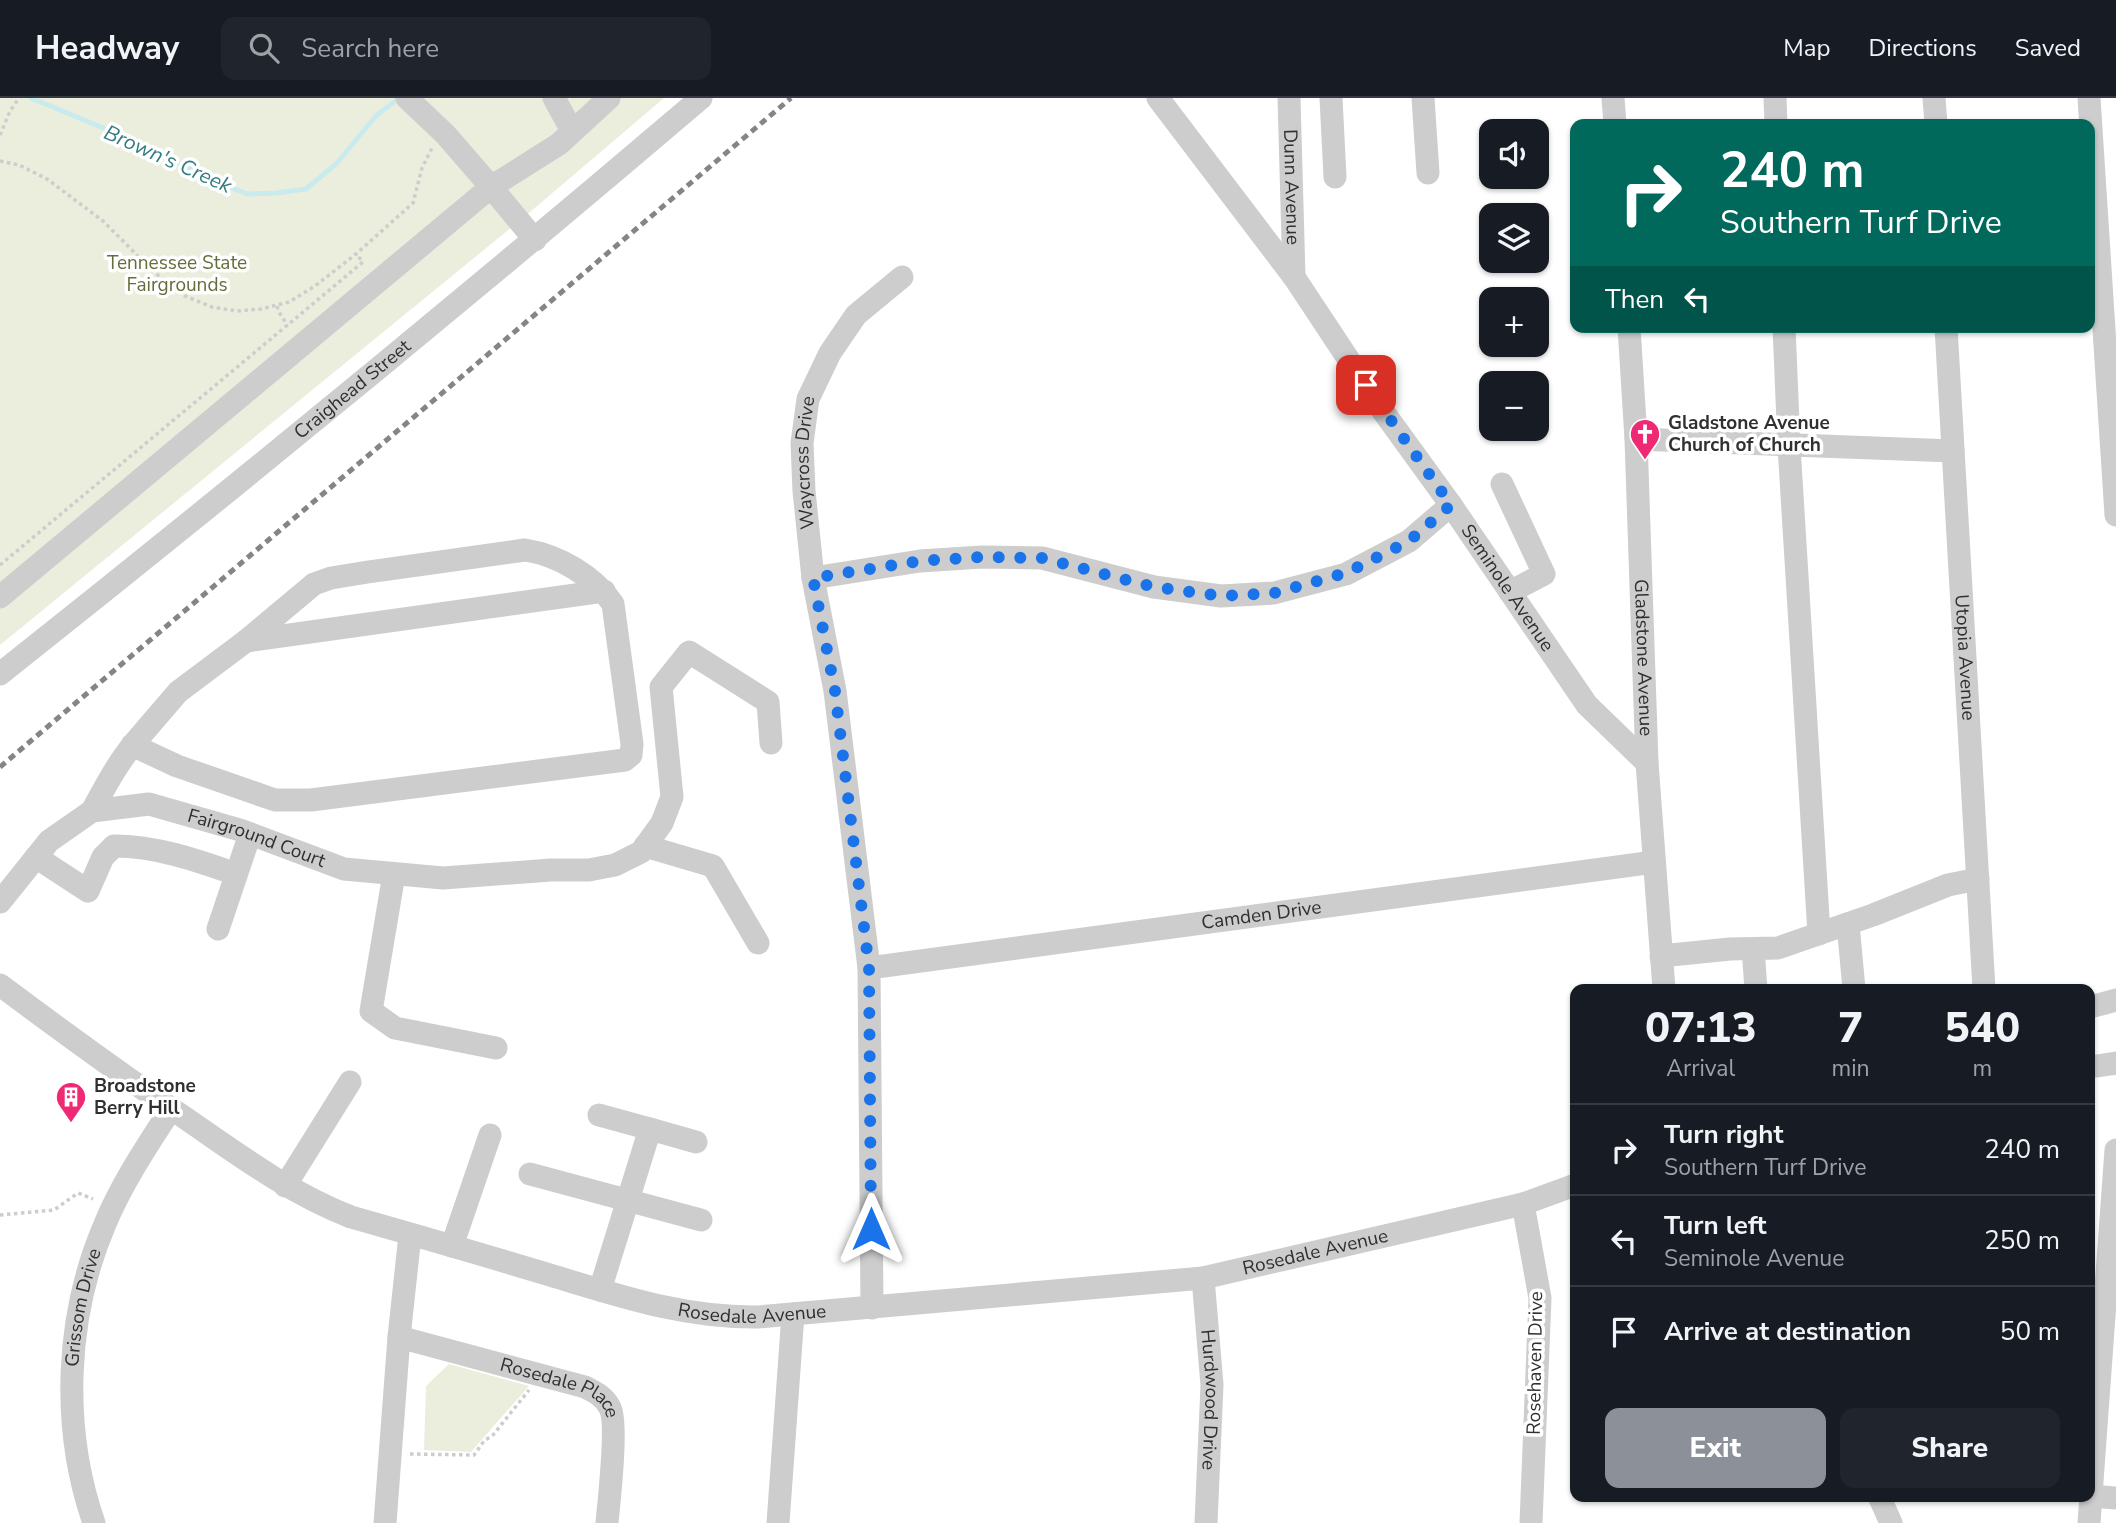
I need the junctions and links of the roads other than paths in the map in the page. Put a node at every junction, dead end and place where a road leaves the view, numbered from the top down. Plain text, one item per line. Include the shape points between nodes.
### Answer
1 (554, 98) edge
2 (609, 98) edge
3 (701, 98) edge
4 (1158, 98) edge
5 (1289, 98) edge
6 (1331, 98) edge
7 (1423, 98) edge
8 (1613, 98) edge
9 (1775, 98) edge
10 (1934, 98) edge
11 (2089, 98) edge
12 (412, 102) edge
13 (1615, 119) edge
14 (1776, 119) edge
15 (1936, 119) edge
16 (2090, 119) edge
17 (572, 131) junction
18 (1428, 173) dead end
19 (1335, 177) dead end
20 (491, 187) junction
21 (2095, 191) edge
22 (535, 240) junction
23 (902, 277) dead end
24 (1294, 277) junction
25 (1629, 333) edge
26 (1784, 333) edge
27 (1946, 333) edge
28 (1636, 439) junction
29 (1789, 446) junction
30 (1953, 451) junction
31 (1502, 484) dead end
32 (1451, 505) junction
33 (2116, 515) edge
34 (813, 578) junction
35 (604, 591) junction
36 (1510, 592) junction
37 (0, 597) edge
38 (246, 641) junction
39 (0, 674) edge
40 (771, 743) dead end
41 (132, 745) junction
42 (1647, 763) junction
43 (92, 811) junction
44 (250, 834) junction
45 (645, 846) junction
46 (36, 858) junction
47 (1654, 862) junction
48 (236, 873) junction
49 (394, 874) junction
50 (1978, 879) junction
51 (0, 902) edge
52 (1848, 924) junction
53 (218, 929) dead end
54 (1819, 934) junction
55 (758, 943) dead end
56 (1752, 949) junction
57 (1661, 956) junction
58 (869, 968) junction
59 (1664, 984) edge
60 (1756, 984) edge
61 (1854, 984) edge
62 (1984, 984) edge
63 (0, 985) edge
64 (2116, 1000) edge
65 (2095, 1006) edge
66 (496, 1048) dead end
67 (2116, 1062) edge
68 (2095, 1066) edge
69 (350, 1082) dead end
70 (171, 1108) junction
71 (599, 1115) dead end
72 (650, 1129) junction
73 (490, 1135) dead end
74 (696, 1142) dead end
75 (2116, 1150) edge
76 (530, 1174) dead end
77 (285, 1186) junction
78 (1570, 1187) edge
79 (628, 1200) junction
80 (1523, 1204) junction
81 (701, 1220) dead end
82 (410, 1234) junction
83 (452, 1246) junction
84 (1203, 1278) junction
85 (600, 1290) junction
86 (872, 1308) junction
87 (793, 1314) junction
88 (399, 1336) junction
89 (2095, 1441) edge
90 (2095, 1496) edge
91 (2116, 1498) edge
92 (1882, 1502) edge
93 (2091, 1502) edge
94 (94, 1523) edge
95 (385, 1523) edge
96 (607, 1523) edge
97 (778, 1523) edge
98 (1206, 1523) edge
99 (1531, 1523) edge
100 (1891, 1523) edge
101 (2089, 1523) edge

1 - 17 street
2 - 17 street
3 - 22 street, Craighead Street
4 - 24 street, Seminole Avenue
5 - 24 street, Dunn Avenue
6 - 19 street
7 - 18 street
8 - 13 street
9 - 14 street
10 - 15 street
11 - 16 street
12 - 20 street
17 - 20 street
20 - 22 street
20 - 37 street
21 - 33 street
22 - 39 street, Craighead Street
23 - 34 street, Waycross Drive via 856,315 808,399 802,443
24 - 32 street, Seminole Avenue
25 - 28 street, Gladstone Avenue
26 - 29 street
27 - 30 street, Utopia Avenue
28 - 29 street
28 - 42 street, Gladstone Avenue
29 - 30 street
29 - 54 street
30 - 50 street, Utopia Avenue
31 - 36 street via 1544,574
32 - 34 street via 1409,541 1346,573 1274,593 1221,596 1154,587 1042,558 920,561
32 - 36 street, Seminole Avenue
34 - 58 street, Waycross Drive via 835,691
35 - 38 street
35 - 38 street via 578,571 543,553 525,550 381,570 314,584
35 - 41 street via 613,604 619,635 632,744 625,760 312,800 275,800
36 - 42 street, Seminole Avenue via 1587,705
38 - 41 street via 178,692
40 - 45 street via 768,702 689,652 662,687 672,797 662,823
41 - 43 street
42 - 47 street, Gladstone Avenue
43 - 44 street, Fairground Court via 149,804
43 - 46 street, Fairground Court via 49,841
44 - 48 street
44 - 49 street, Fairground Court via 344,869
45 - 49 street, Fairground Court via 615,865 589,870 443,878
45 - 55 street via 713,866
46 - 48 street via 88,891 103,857 114,846 188,857
46 - 51 street, Fairground Court
47 - 57 street, Gladstone Avenue
47 - 58 street, Camden Drive
48 - 53 street
49 - 66 street via 371,1011 395,1028
50 - 52 street via 1948,885
50 - 62 street, Utopia Avenue
52 - 54 street
52 - 61 street
54 - 56 street via 1778,948
56 - 57 street
56 - 60 street
57 - 59 street, Gladstone Avenue
58 - 86 street, Waycross Drive
63 - 70 street, Rosedale Avenue
64 - 65 street
67 - 68 street
69 - 77 street
70 - 77 street, Rosedale Avenue
70 - 94 street, Grissom Drive via 104,1226 80,1307 71,1391 80,1467
71 - 72 street
72 - 74 street
72 - 79 street
73 - 83 street
75 - 89 street
76 - 79 street
77 - 82 street, Rosedale Avenue via 351,1217
78 - 80 street, Rosedale Avenue
79 - 81 street
79 - 85 street
80 - 84 street, Rosedale Avenue
80 - 99 street, Rosehaven Drive via 1540,1298
82 - 83 street, Rosedale Avenue
82 - 88 street
83 - 85 street, Rosedale Avenue
84 - 86 street, Rosedale Avenue
84 - 98 street, Hurdwood Drive via 1212,1385
85 - 87 street, Rosedale Avenue via 708,1316
86 - 87 street, Rosedale Avenue
87 - 97 street
88 - 95 street
88 - 96 street, Rosedale Place via 594,1391 605,1400 614,1427
90 - 91 street
92 - 100 street
93 - 101 street

